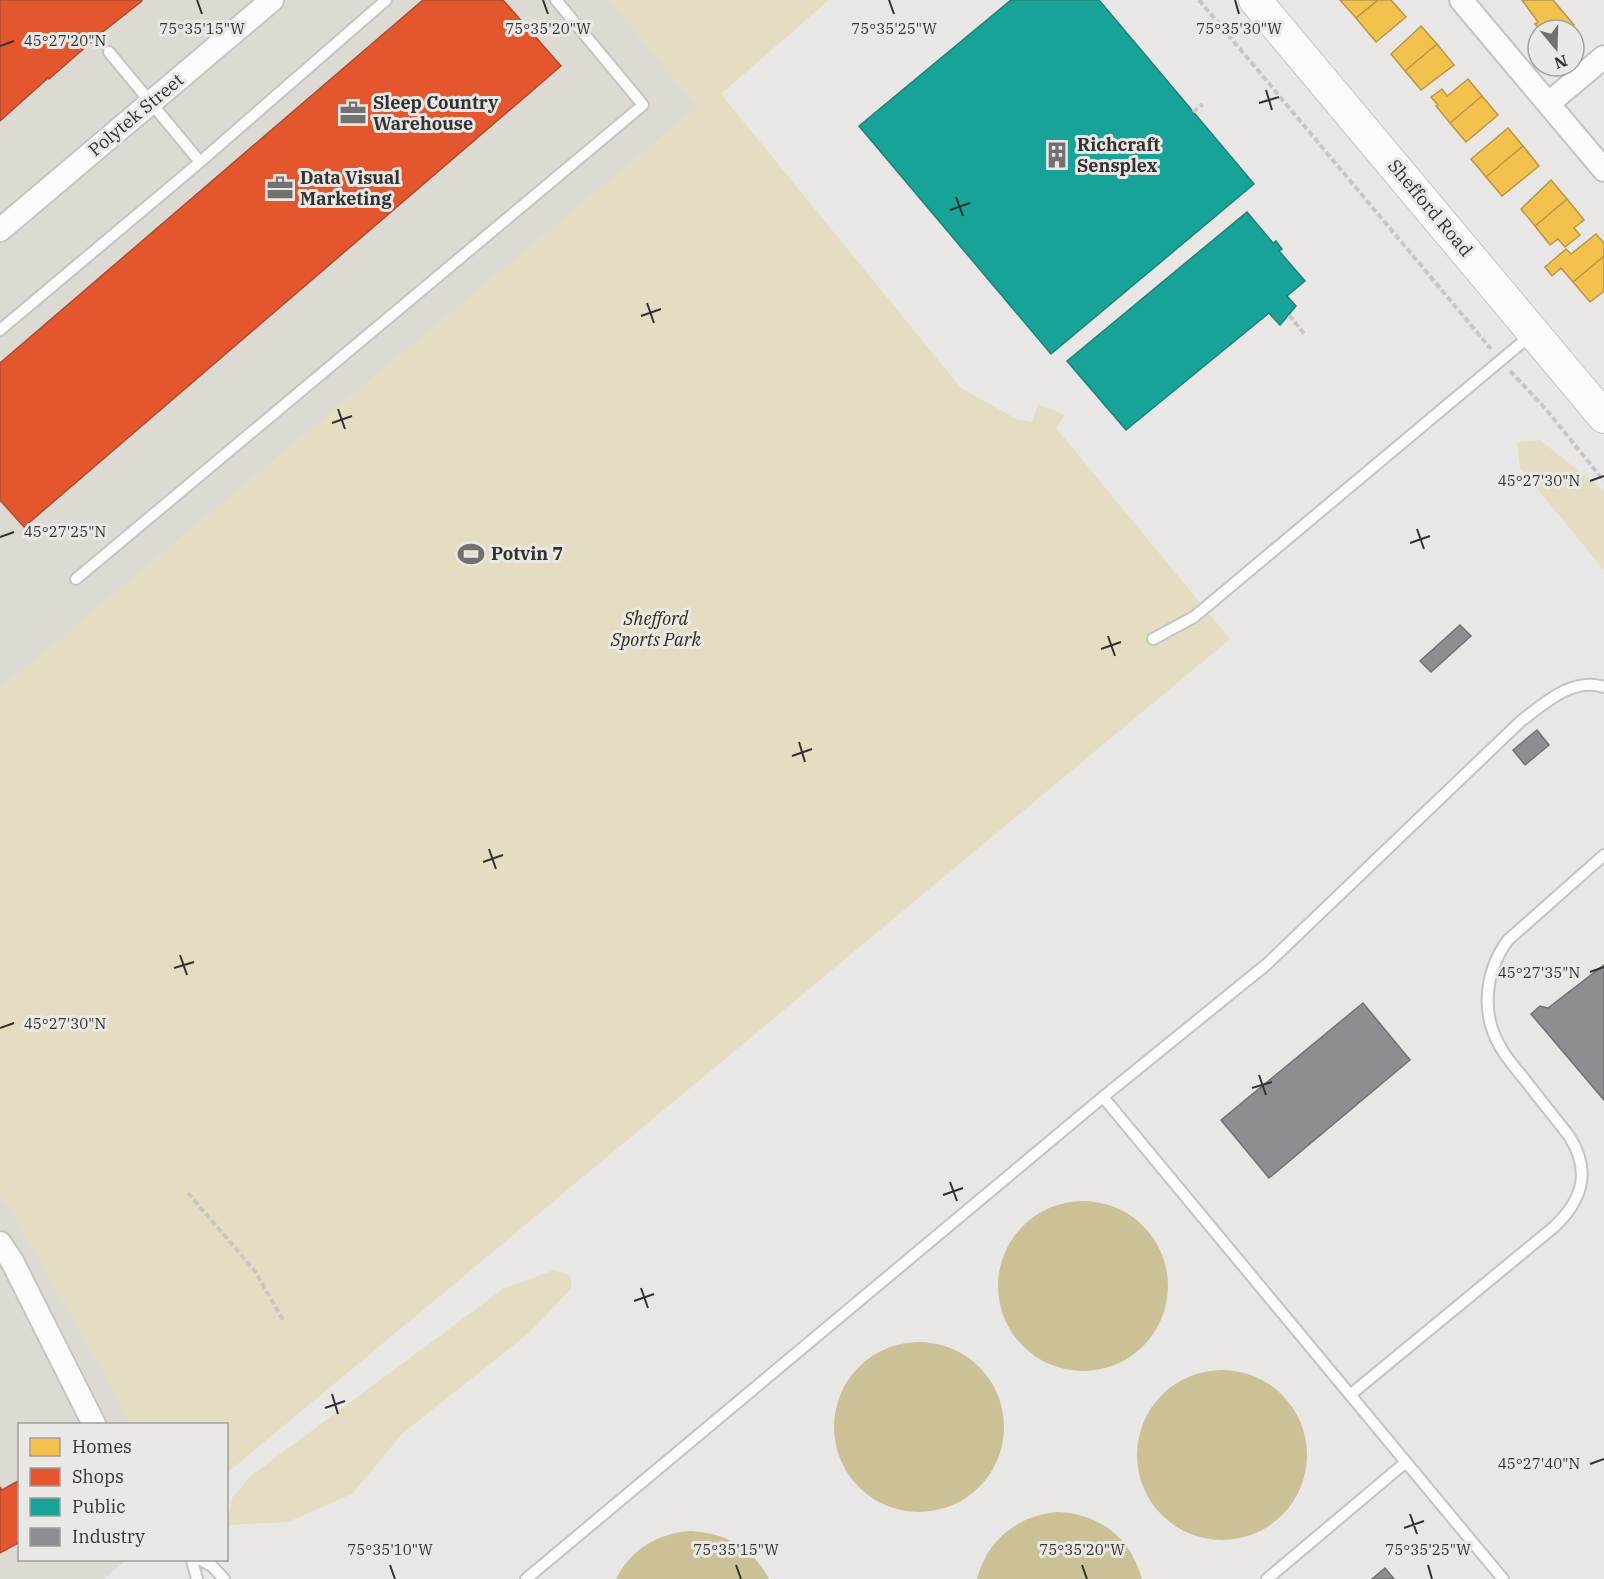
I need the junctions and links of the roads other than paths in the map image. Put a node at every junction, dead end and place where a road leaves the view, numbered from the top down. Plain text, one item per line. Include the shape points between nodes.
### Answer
1 (272, 0) edge
2 (386, 0) edge
3 (556, 0) edge
4 (1255, 0) edge
5 (1461, 0) edge
6 (109, 52) dead end
7 (1604, 57) edge
8 (149, 103) junction
9 (1549, 103) junction
10 (200, 162) junction
11 (1604, 170) edge
12 (0, 230) edge
13 (0, 330) edge
14 (1534, 332) junction
15 (1604, 417) edge
16 (76, 579) dead end
17 (1153, 639) dead end
18 (1604, 687) edge
19 (1604, 855) edge
20 (1103, 1097) junction
21 (0, 1243) edge
22 (1350, 1395) junction
23 (93, 1423) edge
24 (1406, 1462) junction
25 (191, 1561) edge
26 (191, 1561) edge
27 (203, 1561) edge
28 (189, 1579) edge
29 (197, 1579) edge
30 (224, 1579) edge
31 (526, 1579) edge
32 (1267, 1579) edge
33 (1503, 1579) edge

1 - 8 street, Polytek Street
2 - 10 lane
3 - 16 lane via 643,105
4 - 14 street, Shefford Road
5 - 9 street
6 - 8 lane
7 - 9 street
8 - 10 lane
8 - 12 street, Polytek Street
9 - 11 street
10 - 13 lane
14 - 15 street, Shefford Road
14 - 17 lane via 1194,618
18 - 20 lane via 1576,686 1521,721 1268,964
19 - 22 lane via 1508,940 1498,953 1488,991 1488,1014 1501,1049 1578,1151 1582,1182 1574,1202 1554,1227
20 - 22 lane
20 - 31 lane
21 - 23 street
22 - 24 lane
24 - 32 lane
24 - 33 lane
25 - 28 lane
26 - 29 lane
27 - 30 lane

